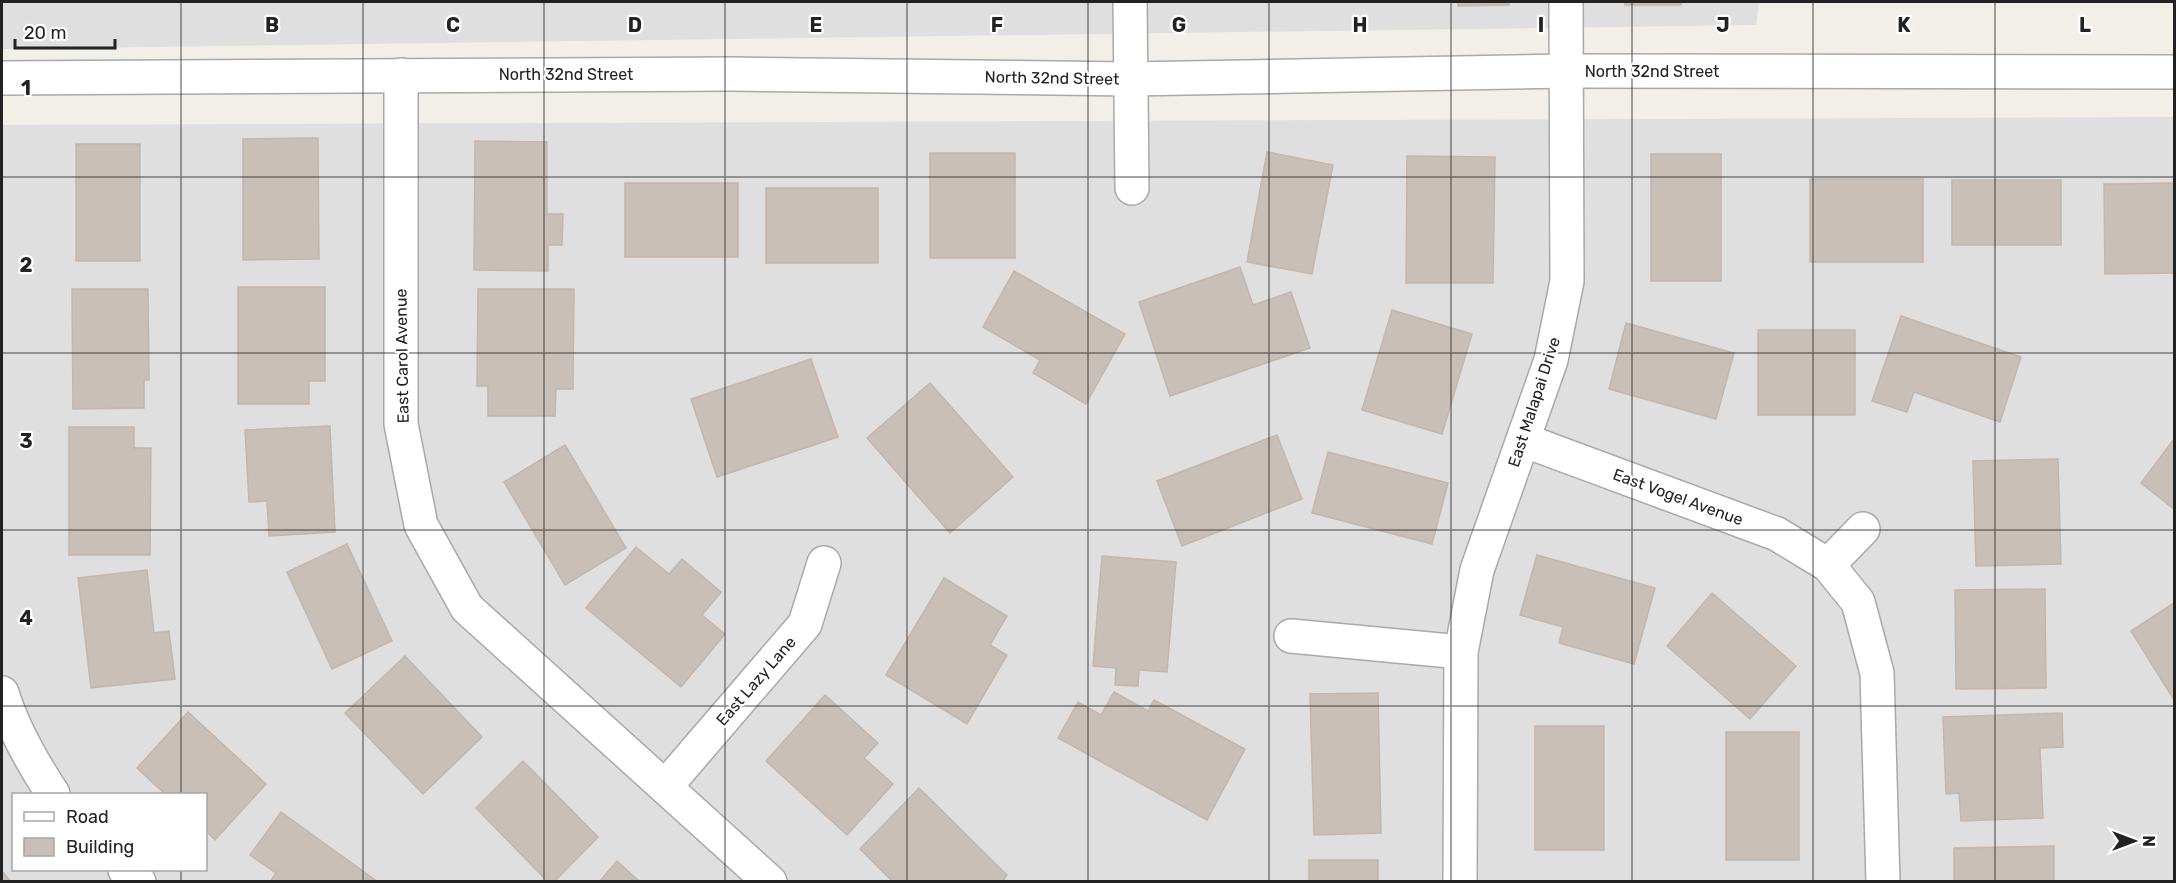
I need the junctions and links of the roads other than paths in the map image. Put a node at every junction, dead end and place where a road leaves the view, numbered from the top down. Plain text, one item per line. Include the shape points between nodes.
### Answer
1 (1130, 2) edge
2 (1566, 2) edge
3 (1566, 71) junction
4 (2175, 72) edge
5 (401, 75) junction
6 (2, 78) edge
7 (1130, 79) junction
8 (1132, 188) dead end
9 (1523, 440) junction
10 (1863, 529) dead end
11 (824, 562) dead end
12 (1828, 565) junction
13 (1291, 636) dead end
14 (1461, 652) junction
15 (2, 693) edge
16 (665, 788) junction
17 (51, 793) edge
18 (126, 871) edge
19 (139, 882) edge
20 (770, 882) edge
21 (1460, 882) edge
22 (1883, 882) edge

1 - 7 street
2 - 3 street, East Malapai Drive
3 - 4 street, North 32nd Street
3 - 7 street, North 32nd Street
3 - 9 street, East Malapai Drive via 1567,280 1551,360
5 - 6 street, North 32nd Street
5 - 7 street, North 32nd Street
5 - 16 street, East Carol Avenue via 401,424 421,525 467,608
7 - 8 street, North 32nd Street
9 - 12 street, East Vogel Avenue via 1777,534
9 - 14 street, East Malapai Drive via 1477,570
10 - 12 street
11 - 16 street, East Lazy Lane via 805,624
12 - 22 street, East Vogel Avenue via 1858,602 1877,673
13 - 14 street
14 - 21 street, East Malapai Drive
15 - 17 street via 30,758
16 - 20 street, East Carol Avenue
18 - 19 street

